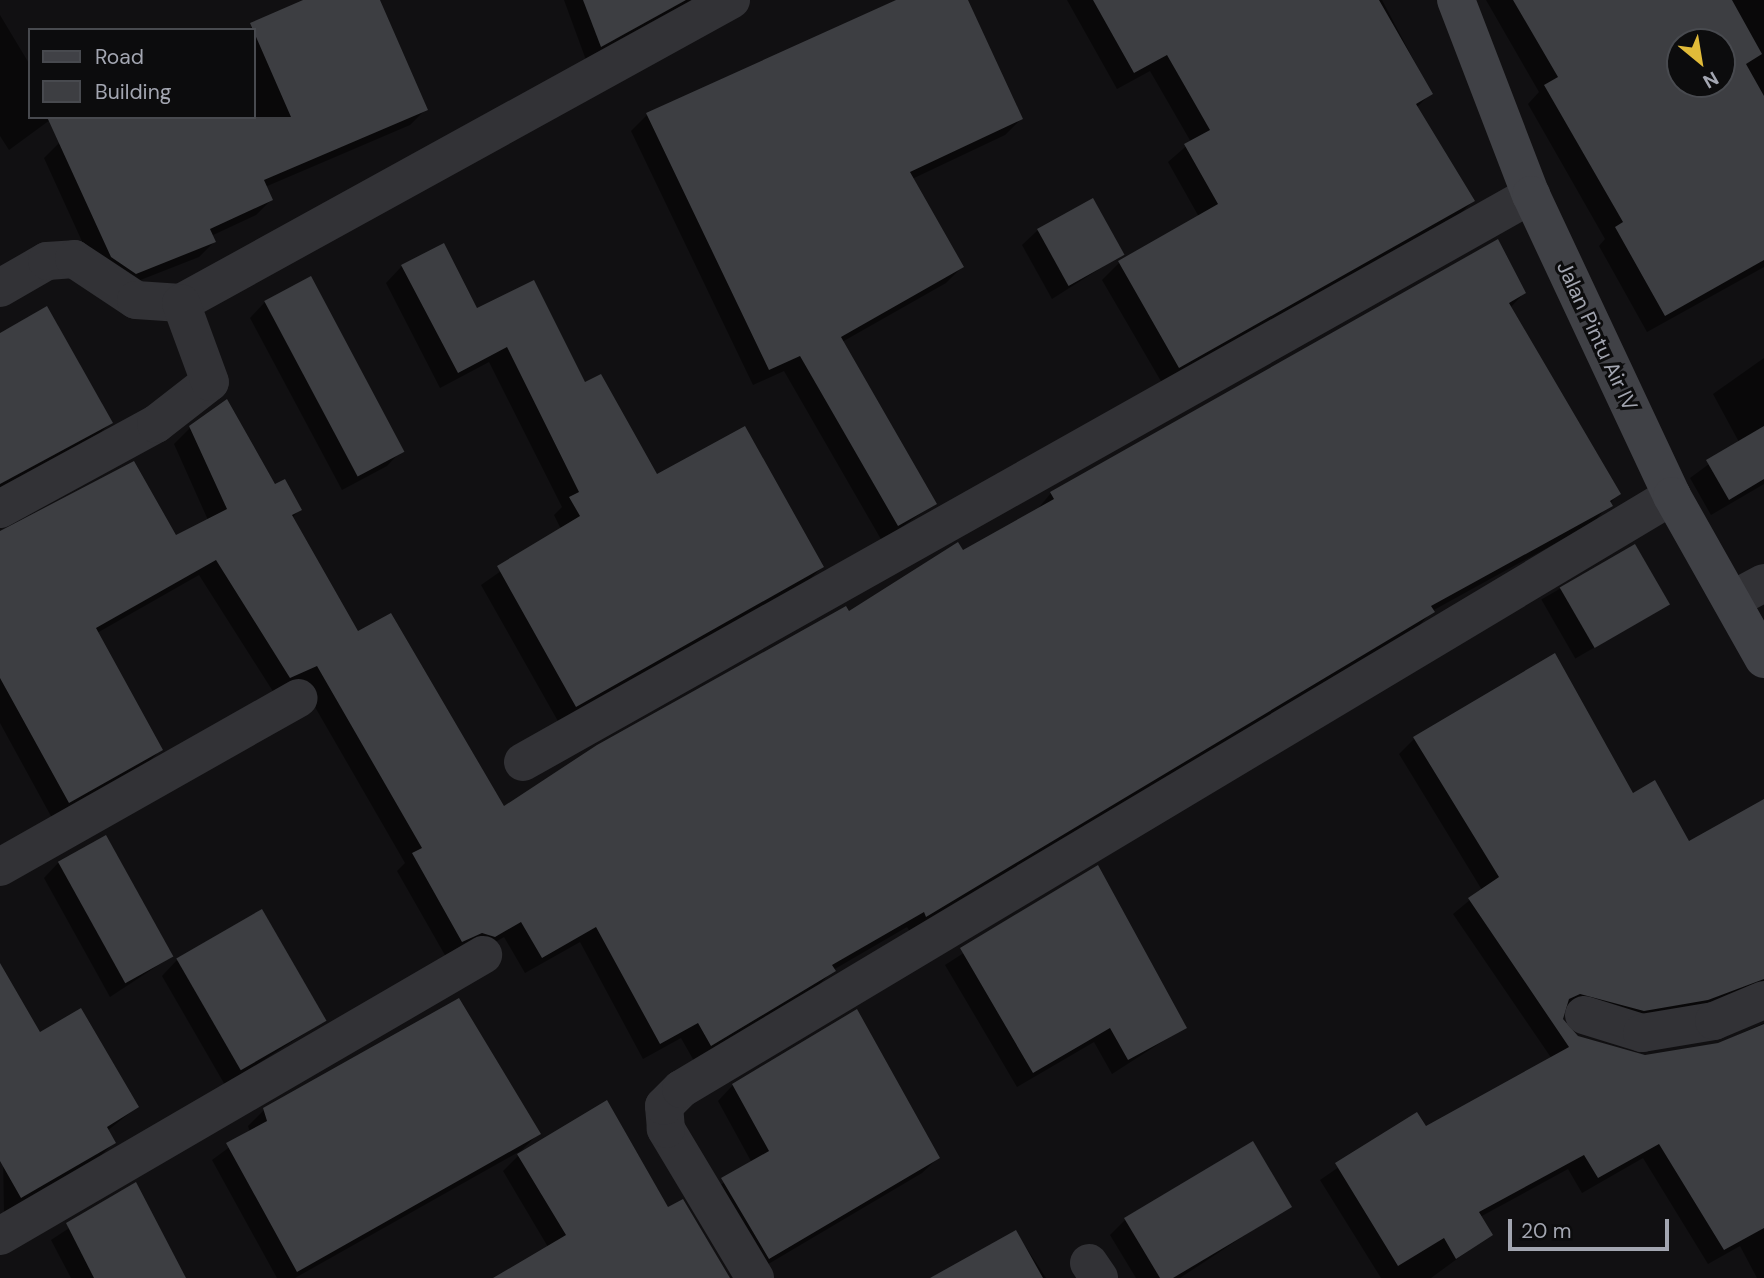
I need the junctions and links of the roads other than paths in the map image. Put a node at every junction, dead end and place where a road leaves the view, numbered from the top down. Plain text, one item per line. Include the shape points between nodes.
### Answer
1 (731, 0) edge
2 (1456, 0) edge
3 (1531, 195) junction
4 (0, 288) edge
5 (181, 303) junction
6 (1672, 496) junction
7 (0, 509) edge
8 (1748, 592) edge
9 (1764, 659) edge
10 (299, 698) dead end
11 (523, 762) dead end
12 (0, 867) edge
13 (483, 955) dead end
14 (1764, 1000) edge
15 (1584, 1015) dead end
16 (0, 1236) edge
17 (755, 1278) edge

1 - 5 street
2 - 3 main road, Jalan Pintu Air IV
3 - 6 main road, Jalan Pintu Air IV
3 - 11 street
4 - 5 street via 47,261 74,259 136,300
5 - 7 street via 210,382 156,424
6 - 8 main road, Jalan Pintu Air IV
6 - 17 street via 681,1089 664,1106 666,1129
8 - 9 main road, Jalan Pintu Air IV
10 - 12 street
13 - 16 street
14 - 15 street via 1714,1021 1642,1033

